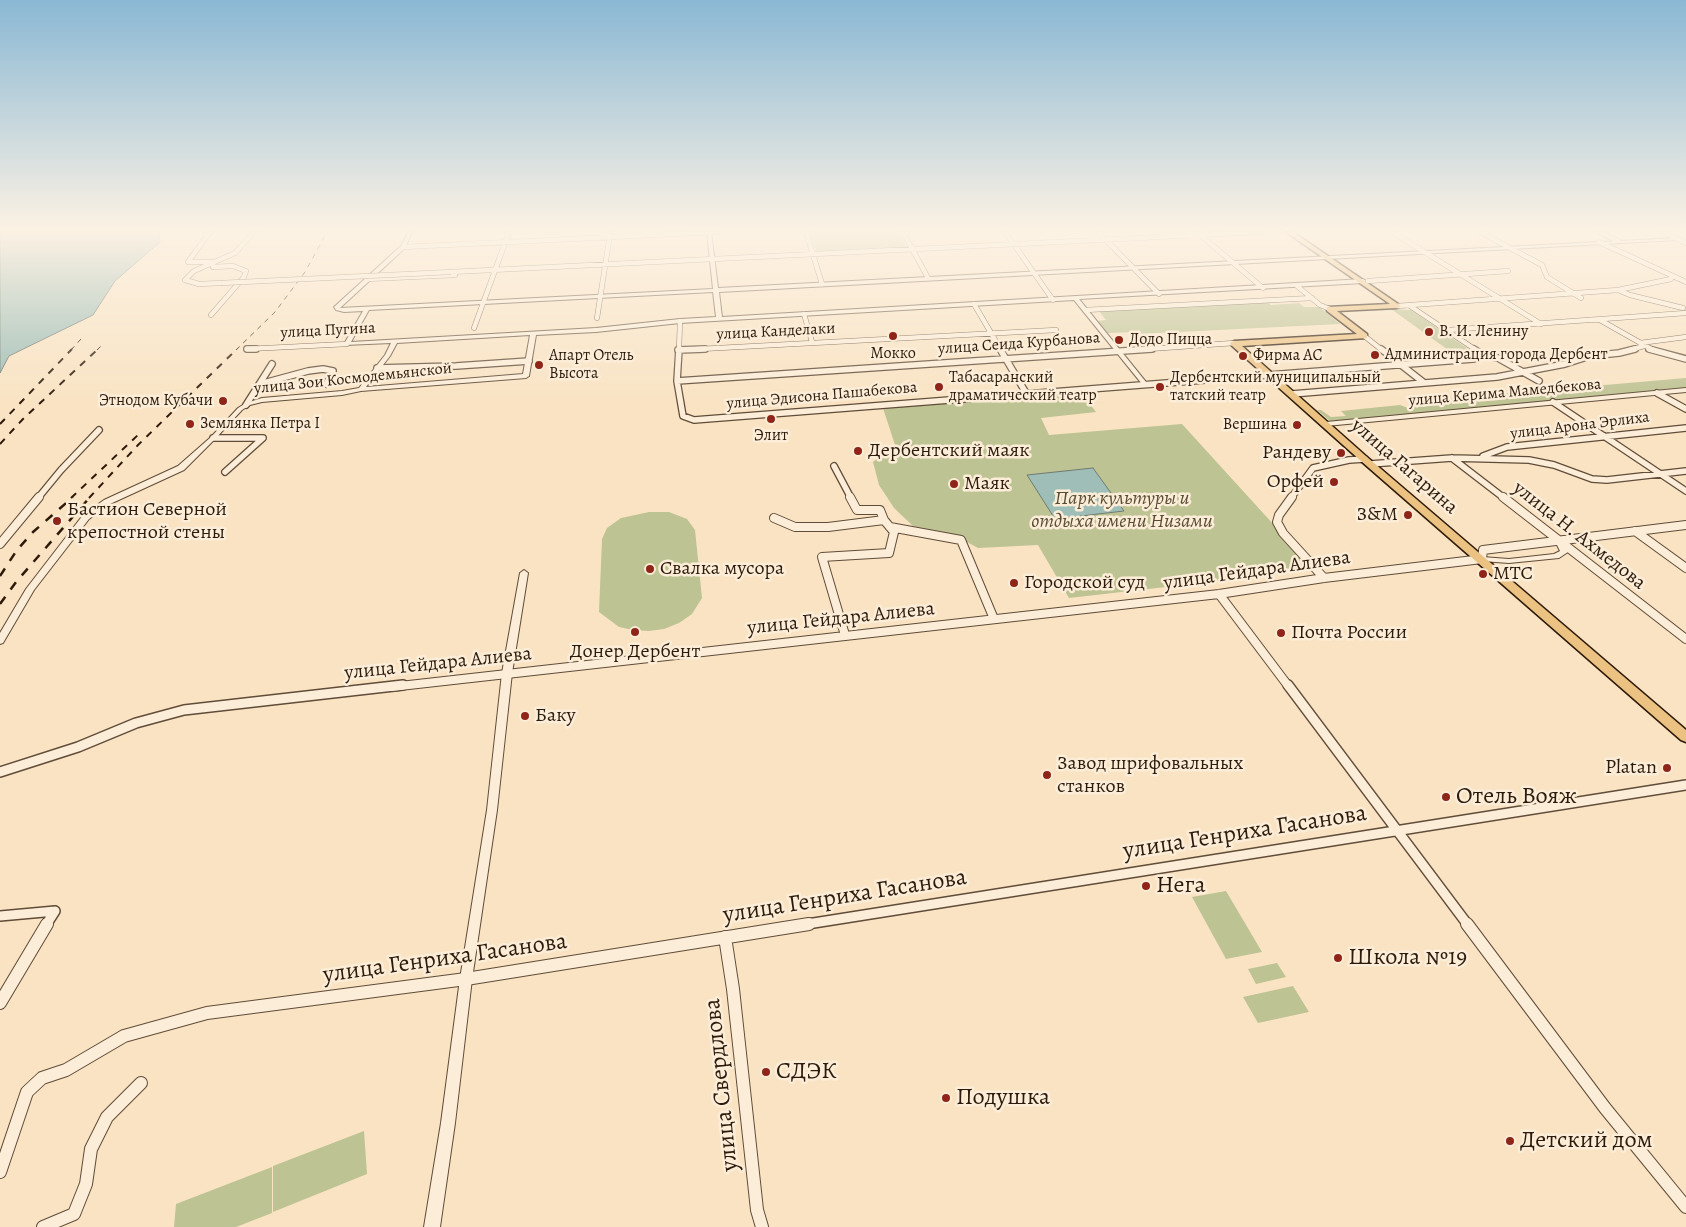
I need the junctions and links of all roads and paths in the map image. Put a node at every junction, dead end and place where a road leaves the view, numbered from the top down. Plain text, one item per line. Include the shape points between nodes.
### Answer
1 (233, 289) edge
2 (356, 289) edge
3 (489, 289) edge
4 (601, 289) edge
5 (729, 289) edge
6 (1046, 289) edge
7 (1154, 289) edge
8 (1241, 289) edge
9 (1301, 289) edge
10 (1376, 289) edge
11 (1487, 289) edge
12 (1566, 289) edge
13 (1621, 289) edge
14 (716, 290) junction
15 (1618, 290) junction
16 (1572, 293) junction
17 (1159, 294) junction
18 (600, 296) junction
19 (1312, 298) junction
20 (1500, 298) junction
21 (1581, 298) dead end
22 (1076, 299) junction
23 (1053, 300) junction
24 (484, 303) junction
25 (974, 304) junction
26 (1409, 305) junction
27 (1397, 306) junction
28 (1329, 308) junction
29 (367, 309) junction
30 (1084, 310) junction
31 (1685, 310) edge
32 (804, 314) junction
33 (211, 315) dead end
34 (597, 318) dead end
35 (719, 319) junction
36 (1599, 319) junction
37 (680, 321) junction
38 (1542, 324) junction
39 (474, 328) dead end
40 (1056, 330) dead end
41 (1448, 330) junction
42 (991, 333) junction
43 (533, 334) junction
44 (1363, 335) junction
45 (1686, 338) edge
46 (395, 341) junction
47 (812, 342) junction
48 (1234, 343) junction
49 (348, 344) junction
50 (1642, 345) junction
51 (248, 349) dead end
52 (678, 350) junction
53 (1118, 351) junction
54 (1485, 356) junction
55 (1006, 359) junction
56 (1686, 359) edge
57 (529, 360) junction
58 (272, 364) dead end
59 (1401, 364) junction
60 (377, 368) junction
61 (1521, 371) junction
62 (1269, 374) junction
63 (677, 381) junction
64 (1539, 381) dead end
65 (1423, 382) junction
66 (1144, 383) junction
67 (260, 384) junction
68 (326, 384) dead end
69 (361, 389) junction
70 (1686, 390) edge
71 (1026, 393) junction
72 (1657, 393) junction
73 (1292, 394) junction
74 (1553, 402) junction
75 (246, 405) junction
76 (1686, 409) edge
77 (1326, 424) junction
78 (1686, 428) edge
79 (99, 430) dead end
80 (1604, 436) junction
81 (213, 438) junction
82 (1452, 458) junction
83 (1478, 458) junction
84 (1368, 462) junction
85 (834, 466) dead end
86 (1686, 471) edge
87 (225, 472) dead end
88 (1660, 474) junction
89 (1686, 491) edge
90 (774, 518) dead end
91 (884, 520) junction
92 (1686, 525) edge
93 (890, 527) junction
94 (1635, 531) junction
95 (1559, 541) junction
96 (0, 544) edge
97 (1481, 559) junction
98 (1686, 568) edge
99 (524, 573) dead end
100 (1324, 578) junction
101 (1219, 594) junction
102 (994, 619) junction
103 (845, 635) junction
104 (1686, 639) edge
105 (0, 641) edge
106 (507, 673) junction
107 (1686, 737) edge
108 (0, 772) edge
109 (1686, 785) edge
110 (1396, 830) junction
111 (0, 916) edge
112 (726, 937) junction
113 (466, 979) junction
114 (0, 1003) edge
115 (141, 1083) dead end
116 (0, 1172) edge
117 (1686, 1207) edge
118 (43, 1227) edge
119 (432, 1227) edge
120 (762, 1227) edge

1 - 33 street
2 - 29 street via 337,308
3 - 24 street
4 - 18 street
5 - 14 street
6 - 23 street
7 - 17 street
8 - 17 street, улица Пугина
9 - 19 street
10 - 27 main road
11 - 20 street
12 - 16 street
13 - 15 street
14 - 18 street
14 - 35 street
15 - 16 street
15 - 31 street
16 - 20 street
16 - 21 street
17 - 22 street, улица Пугина
18 - 24 street
18 - 34 street
19 - 28 street
19 - 30 street
20 - 26 street
20 - 38 street
22 - 23 street, улица Пугина
22 - 30 street
23 - 25 street, улица Пугина
24 - 29 street
24 - 39 street
25 - 32 street, улица Пугина
25 - 42 street
26 - 27 street
26 - 41 street
27 - 28 main road
28 - 44 main road
29 - 49 street
30 - 53 street
31 - 36 street
32 - 35 street, улица Пугина
32 - 47 street
35 - 37 street, улица Пугина
36 - 38 street
36 - 50 street
37 - 43 street, улица Пугина
37 - 52 street
38 - 41 street
40 - 42 street, улица Канделаки
41 - 54 street
42 - 47 street, улица Канделаки
42 - 55 street
43 - 46 street, улица Пугина
43 - 57 street
44 - 48 main road, улица Сеида Курбанова
44 - 59 street
44 - 62 main road, улица Гагарина via 1235,343
45 - 50 street
46 - 49 street, улица Пугина
46 - 60 street
47 - 52 street, улица Канделаки
48 - 53 street, улица Сеида Курбанова
48 - 62 main road, улица Гагарина
49 - 51 street, улица Пугина
50 - 56 street via 1661,354
50 - 61 street
52 - 63 street
53 - 55 street, улица Сеида Курбанова
53 - 66 street
54 - 59 street, улица Эдисона Пашабекова
54 - 61 street via 1498,358
55 - 63 street, улица Сеида Курбанова
55 - 71 street
57 - 60 street
57 - 69 street, улица Зои Космодемьянской via 526,376
58 - 67 street
59 - 62 street, улица Эдисона Пашабекова
59 - 65 street
60 - 69 street
61 - 64 street
61 - 65 street via 1497,377
62 - 66 street, улица Эдисона Пашабекова
62 - 73 main road, улица Гагарина
63 - 71 street, улица Эдисона Пашабекова via 683,416 694,420
65 - 73 street
66 - 71 street, улица Эдисона Пашабекова
67 - 68 street via 323,369 333,371
67 - 75 street
69 - 75 street, улица Зои Космодемьянской via 262,400
70 - 72 street, улица Керима Мамедбекова
72 - 74 street, улица Керима Мамедбекова
72 - 76 street
73 - 77 main road, улица Гагарина
73 - 84 main road, улица Гагарина
74 - 77 street, улица Керима Мамедбекова
74 - 80 street
75 - 81 street, улица Зои Космодемьянской
77 - 84 main road, улица Гагарина
78 - 80 street, улица Арона Эрлиха
79 - 96 street via 60,470
80 - 83 street, улица Арона Эрлиха via 1507,447
80 - 88 street
81 - 87 street via 263,438
81 - 105 street, улица Зои Космодемьянской via 181,468 86,517 30,589
82 - 83 street
82 - 84 street
82 - 95 street, улица Н. Ахмедова
83 - 88 street via 1529,460 1592,479
84 - 97 main road, улица Гагарина
84 - 100 street via 1349,460 1313,468 1276,522
85 - 91 street via 857,510 880,510
86 - 88 street
88 - 89 street
90 - 91 street via 794,527
91 - 93 street
92 - 94 street, улица Гейдара Алиева
93 - 102 street via 962,540
93 - 103 street via 894,532 889,553 822,557
94 - 95 street, улица Гейдара Алиева
94 - 98 street
95 - 97 street, улица Гейдара Алиева via 1484,550
95 - 97 street via 1564,552 1556,556 1509,561
95 - 104 street, улица Н. Ахмедова
97 - 100 street, улица Гейдара Алиева
97 - 107 main road, улица Гагарина
99 - 106 street
100 - 101 street, улица Гейдара Алиева
101 - 102 street, улица Гейдара Алиева
101 - 110 street
102 - 103 street, улица Гейдара Алиева
103 - 106 street, улица Гейдара Алиева
106 - 108 street, улица Гейдара Алиева via 184,710 136,723 78,747
106 - 113 street via 492,810
109 - 110 street, улица Генриха Гасанова
110 - 112 street, улица Генриха Гасанова
110 - 117 street via 1605,1108
111 - 114 street via 55,911
112 - 113 street, улица Генриха Гасанова
112 - 120 street, улица Свердлова via 757,1210
113 - 116 street, улица Генриха Гасанова via 207,1013 124,1036 66,1070 42,1078 27,1092
113 - 119 street
115 - 118 street via 107,1117 91,1149 86,1184 74,1214

